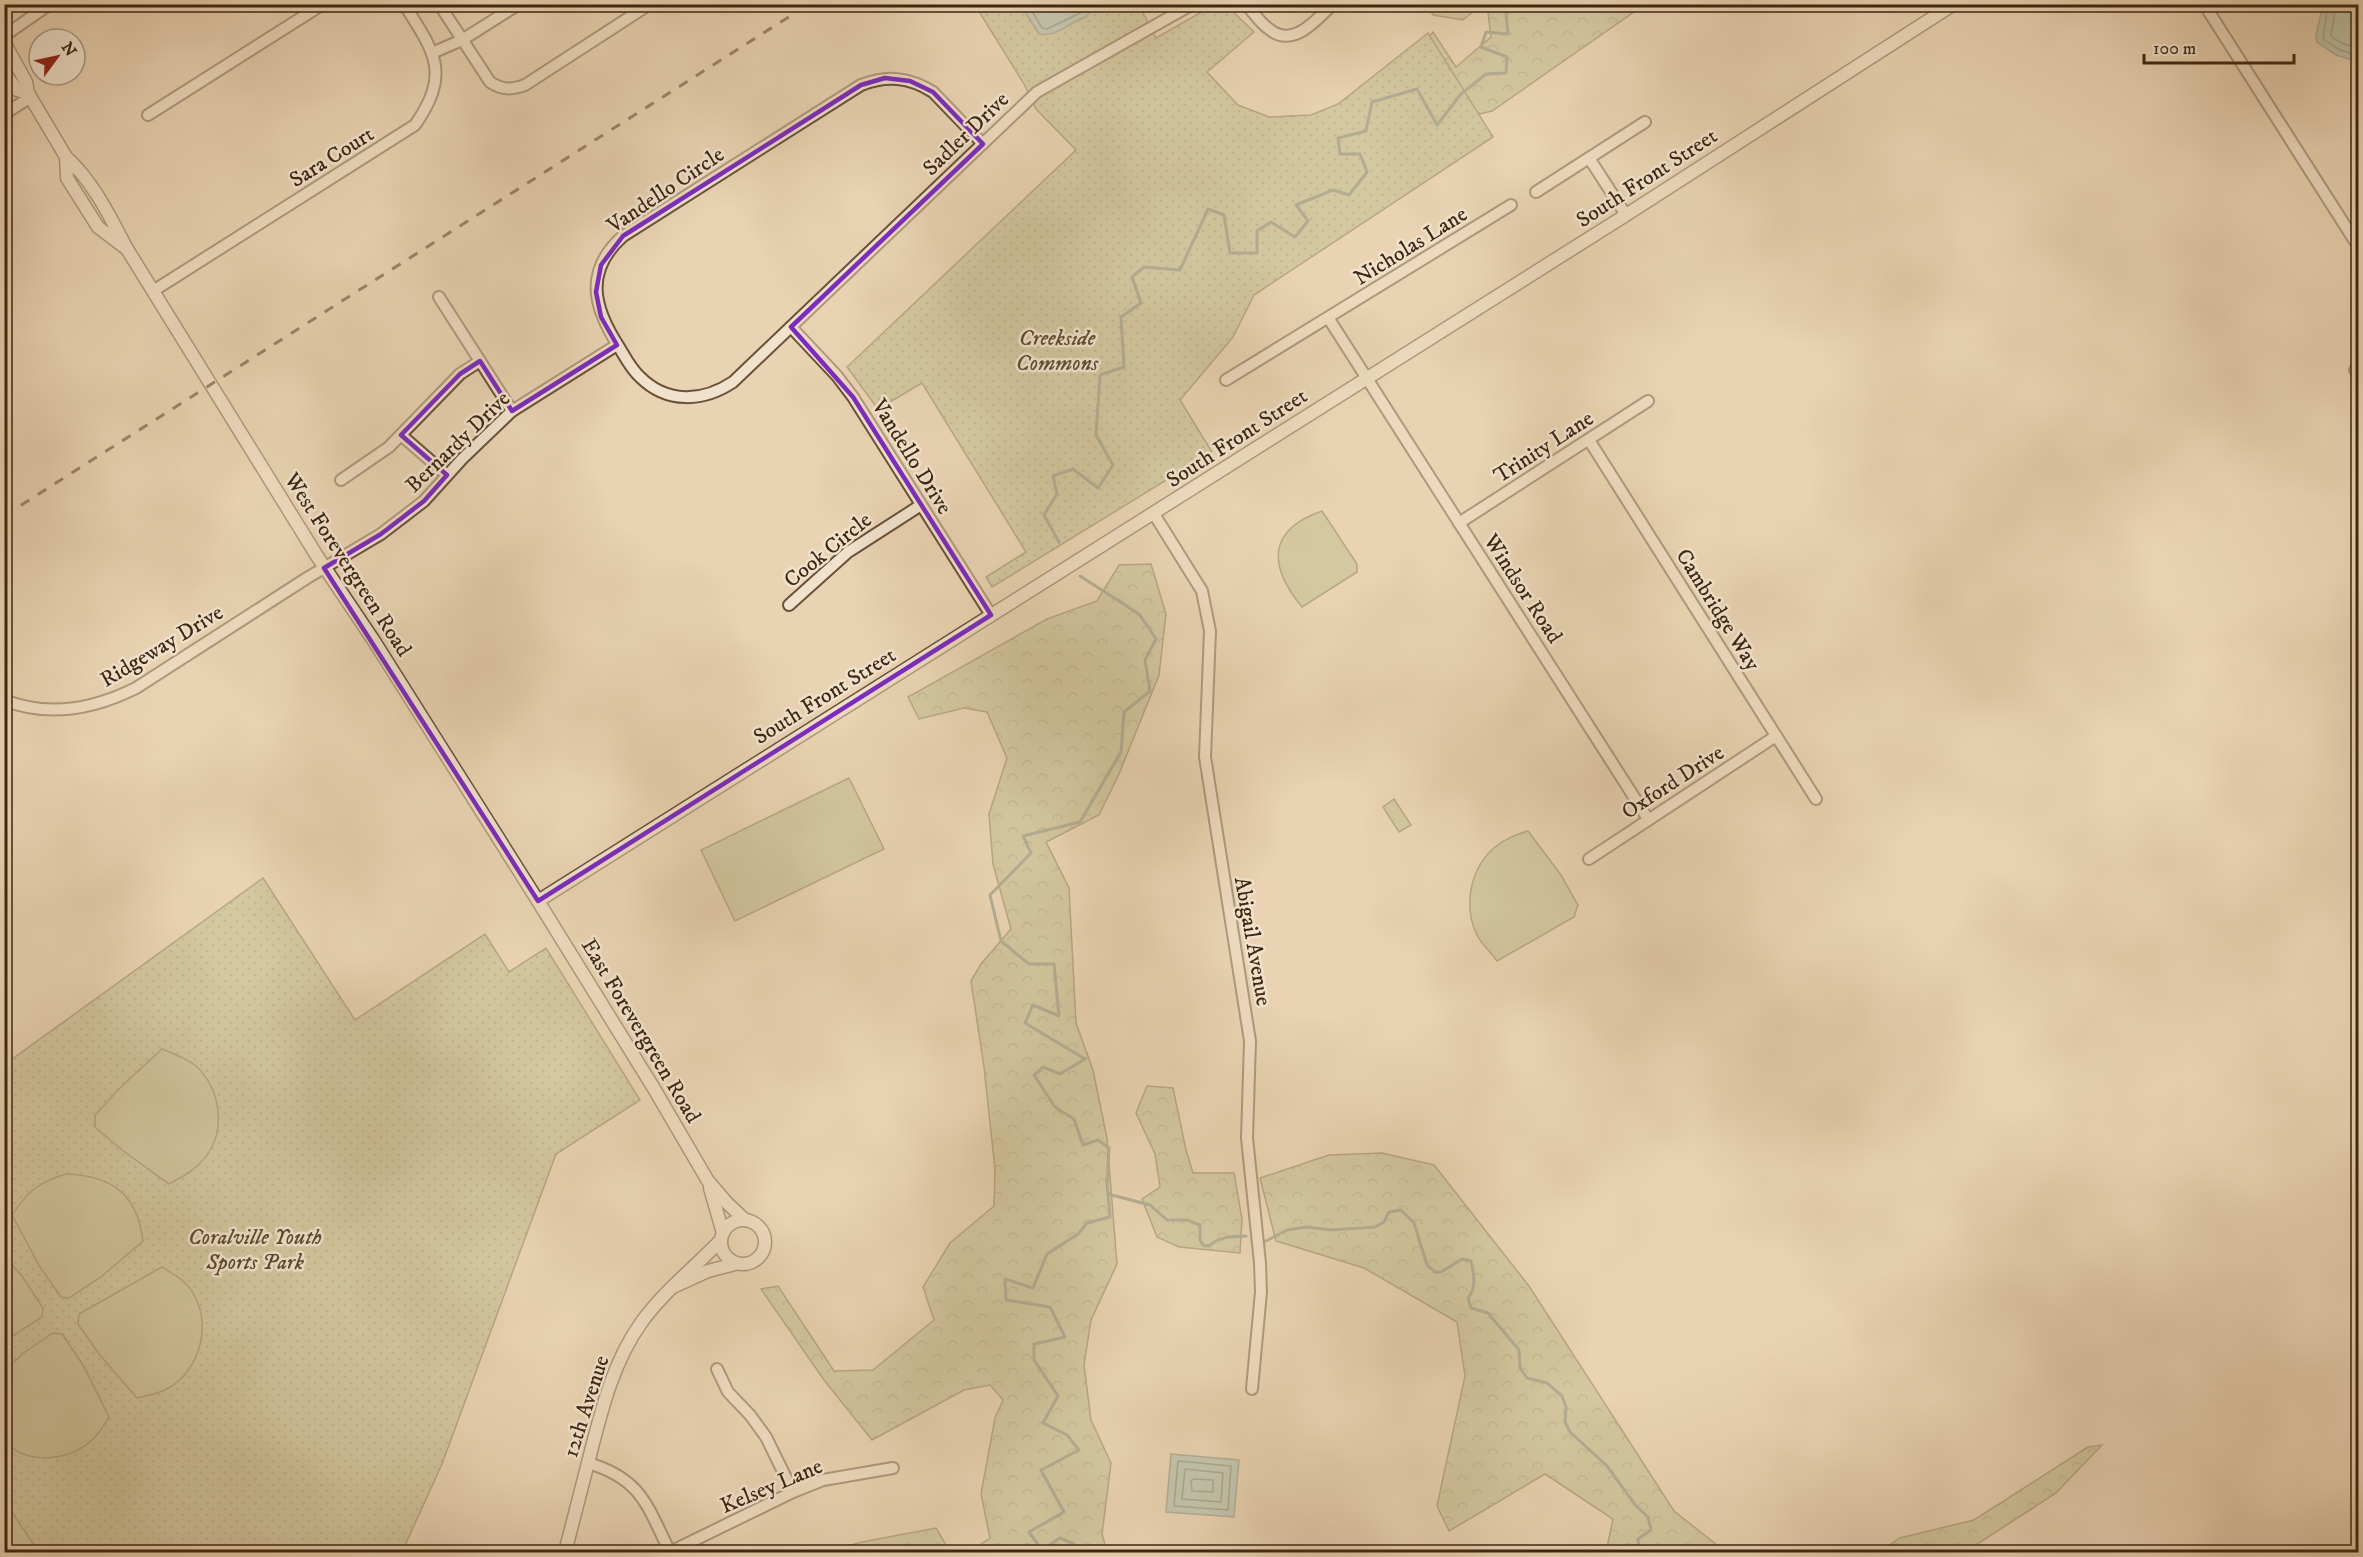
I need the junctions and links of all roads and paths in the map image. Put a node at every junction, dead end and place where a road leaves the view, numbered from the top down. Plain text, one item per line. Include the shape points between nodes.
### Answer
1 (50, 4) edge
2 (324, 4) edge
3 (404, 4) edge
4 (439, 4) edge
5 (519, 4) edge
6 (650, 4) edge
7 (1193, 4) edge
8 (1246, 4) edge
9 (1333, 4) edge
10 (1954, 4) edge
11 (2204, 4) edge
12 (4, 36) edge
13 (462, 40) junction
14 (4, 42) edge
15 (432, 53) junction
16 (4, 73) edge
17 (29, 95) junction
18 (4, 114) edge
19 (148, 115) dead end
20 (1645, 122) dead end
21 (983, 144) junction
22 (1589, 158) junction
23 (1536, 192) dead end
24 (1511, 205) dead end
25 (1626, 215) junction
26 (2358, 246) edge
27 (153, 291) junction
28 (439, 297) dead end
29 (1329, 319) junction
30 (791, 327) junction
31 (617, 345) junction
32 (480, 361) junction
33 (1367, 378) junction
34 (1226, 380) dead end
35 (1648, 401) dead end
36 (512, 411) junction
37 (401, 435) junction
38 (1588, 440) junction
39 (447, 476) junction
40 (341, 480) dead end
41 (921, 505) junction
42 (1154, 514) junction
43 (1460, 523) junction
44 (324, 568) junction
45 (789, 605) dead end
46 (991, 615) junction
47 (4, 700) edge
48 (1776, 736) junction
49 (1816, 798) dead end
50 (1648, 819) junction
51 (1588, 859) dead end
52 (538, 901) junction
53 (708, 1181) junction
54 (745, 1220) junction
55 (722, 1237) junction
56 (735, 1264) junction
57 (674, 1286) junction
58 (717, 1369) dead end
59 (1252, 1389) dead end
60 (588, 1463) junction
61 (892, 1468) dead end
62 (793, 1492) junction
63 (565, 1552) edge
64 (670, 1552) edge

1 - 12 street
2 - 19 street
3 - 15 street, Sara Court
4 - 13 street
5 - 13 street
6 - 13 street via 513,89 499,88 490,81
7 - 21 street, Sadler Drive via 1046,86
8 - 9 street via 1269,30 1288,36 1300,34
10 - 25 street, South Front Street
11 - 26 street
13 - 15 street
14 - 17 street, West Forevergreen Road
15 - 27 street, Sara Court via 437,71 435,90 415,125
16 - 17 street, West Forevergreen Road via 17,90
17 - 18 street
17 - 27 street, West Forevergreen Road via 66,157 80,169
20 - 22 street
21 - 30 street, Sadler Drive
21 - 31 street, Vandello Circle via 923,86 885,78 861,85 615,244 601,265 596,292 601,317
22 - 23 street
22 - 25 street
24 - 29 street, Nicholas Lane
25 - 33 street, South Front Street
27 - 44 street, West Forevergreen Road
28 - 32 street
29 - 33 street
29 - 34 street, Nicholas Lane
30 - 31 street, Vandello Circle via 733,382 698,397 672,396 651,387
30 - 41 street, Vandello Drive via 853,397
31 - 36 street, Bernardy Drive
32 - 36 street
32 - 37 street via 460,374
33 - 42 street, South Front Street
33 - 43 street, Windsor Road
35 - 38 street, Trinity Lane
36 - 39 street, Bernardy Drive
37 - 39 street
37 - 40 street
38 - 43 street, Trinity Lane
38 - 48 street, Cambridge Way
39 - 44 street, Bernardy Drive via 424,501 381,534
41 - 45 street, Cook Circle via 857,545
41 - 46 street, Vandello Drive
42 - 46 street, South Front Street
42 - 59 street, Abigail Avenue via 1202,591 1209,621 1205,757 1250,1041 1247,1138 1260,1263
43 - 50 street, Windsor Road
44 - 47 street, Ridgeway Drive via 115,698 52,710
44 - 52 street, West Forevergreen Road
46 - 52 street, South Front Street
48 - 49 street, Cambridge Way
48 - 50 street, Oxford Drive
50 - 51 street, Oxford Drive
52 - 53 street, East Forevergreen Road
53 - 54 street, East Forevergreen Road
53 - 55 street, East Forevergreen Road
54 - 55 street via 732,1223
54 - 56 street via 762,1231 764,1250 752,1263
55 - 56 street via 725,1255
55 - 57 street, 12th Avenue
56 - 57 street, 12th Avenue
57 - 60 street, 12th Avenue via 642,1322 621,1358
58 - 62 street via 728,1392 766,1437
60 - 63 street, 12th Avenue
60 - 64 street via 609,1469 631,1483
61 - 62 street, Kelsey Lane via 823,1480
62 - 64 street, Kelsey Lane

